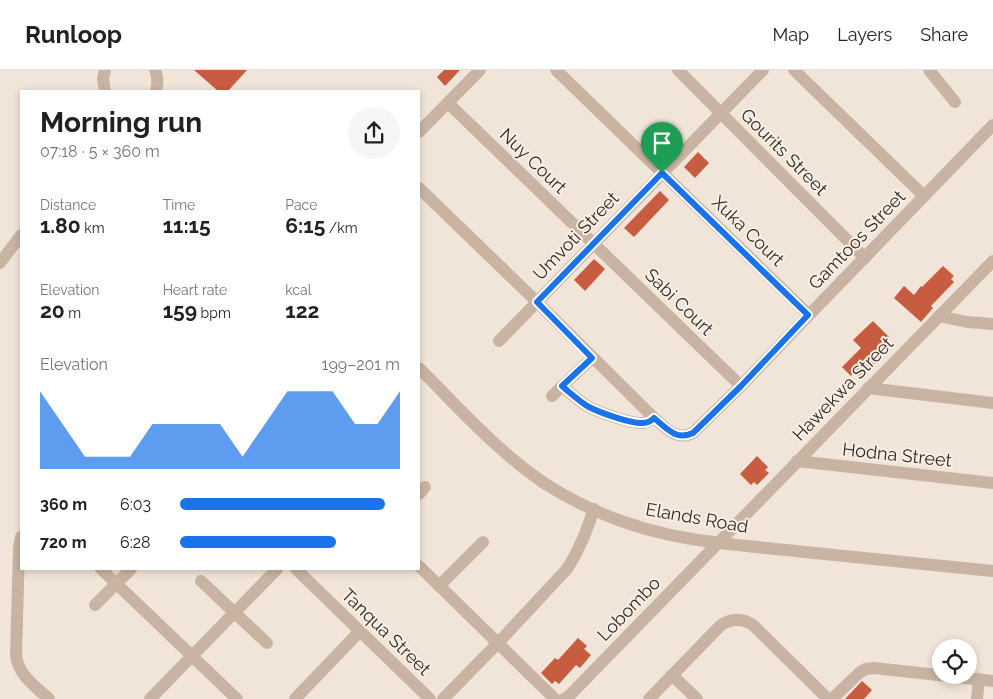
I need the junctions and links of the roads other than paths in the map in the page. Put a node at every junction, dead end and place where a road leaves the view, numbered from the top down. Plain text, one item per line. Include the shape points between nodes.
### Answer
1 (156, 70) edge
2 (480, 70) edge
3 (556, 70) edge
4 (678, 70) edge
5 (763, 70) edge
6 (794, 70) edge
7 (929, 70) edge
8 (158, 89) edge
9 (955, 102) dead end
10 (448, 103) junction
11 (721, 113) junction
12 (993, 125) edge
13 (420, 131) edge
14 (662, 173) junction
15 (420, 189) edge
16 (924, 196) junction
17 (20, 236) edge
18 (593, 244) junction
19 (865, 258) junction
20 (993, 260) edge
21 (0, 263) edge
22 (537, 302) junction
23 (808, 315) junction
24 (938, 316) junction
25 (993, 324) edge
26 (499, 341) dead end
27 (592, 358) junction
28 (420, 369) edge
29 (562, 386) junction
30 (741, 386) junction
31 (868, 388) junction
32 (552, 396) dead end
33 (993, 403) edge
34 (654, 418) junction
35 (797, 462) junction
36 (993, 483) edge
37 (594, 509) junction
38 (20, 542) edge
39 (483, 542) dead end
40 (718, 542) junction
41 (420, 567) edge
42 (102, 570) edge
43 (130, 570) edge
44 (276, 570) edge
45 (297, 570) edge
46 (993, 571) edge
47 (201, 581) dead end
48 (117, 584) junction
49 (439, 586) junction
50 (95, 606) dead end
51 (234, 612) junction
52 (360, 631) junction
53 (267, 643) dead end
54 (498, 643) junction
55 (192, 656) junction
56 (672, 675) junction
57 (979, 679) junction
58 (993, 681) edge
59 (49, 699) edge
60 (150, 699) edge
61 (237, 699) edge
62 (295, 699) edge
63 (430, 699) edge
64 (443, 699) edge
65 (555, 699) edge
66 (564, 699) edge
67 (649, 699) edge
68 (697, 699) edge
69 (828, 699) edge
70 (832, 699) edge
71 (977, 699) edge

1 - 8 street
2 - 10 street
3 - 14 street, Xuka Court
4 - 11 street, Gourits Street
5 - 11 street, Umvoti Street
6 - 16 street
7 - 9 street
10 - 13 street
10 - 18 street, Nuy Court
11 - 14 street, Umvoti Street
11 - 19 street, Gourits Street
12 - 16 street, Gamtoos Street
14 - 18 street, Umvoti Street
14 - 23 street, Xuka Court
15 - 22 street, Gamtoos Street
16 - 19 street, Gamtoos Street
17 - 21 street
18 - 22 street, Umvoti Street
18 - 30 street, Sabi Court
19 - 23 street, Gamtoos Street
20 - 24 street, Hawekwa Street
22 - 26 street, Umvoti Street
22 - 27 street, Gamtoos Street
23 - 30 street, Gamtoos Street
24 - 25 street
24 - 31 street, Hawekwa Street
27 - 29 street
27 - 34 street, Gamtoos Street
28 - 37 street, Elands Road via 522,467
29 - 32 street
29 - 34 street via 597,411 632,422 649,422
30 - 34 street, Gamtoos Street via 687,436 675,434
31 - 33 street
31 - 35 street, Hawekwa Street
35 - 36 street, Hodna Street
35 - 40 street, Hawekwa Street
37 - 40 street, Elands Road via 650,530
37 - 54 street via 583,540 567,569
38 - 59 street via 16,661 24,676
39 - 49 street
40 - 46 street, Elands Road
40 - 66 street, Lobombo
41 - 49 street
42 - 48 street
43 - 48 street
44 - 51 street
45 - 52 street, Tanqua Street
47 - 51 street
48 - 50 street
48 - 55 street
49 - 54 street
51 - 53 street
51 - 55 street
52 - 62 street
52 - 63 street, Tanqua Street
54 - 64 street
54 - 65 street
55 - 60 street
55 - 61 street
56 - 67 street
56 - 68 street
56 - 69 street via 721,625 730,620 742,620 753,625
57 - 58 street
57 - 70 street via 866,669
57 - 71 street

